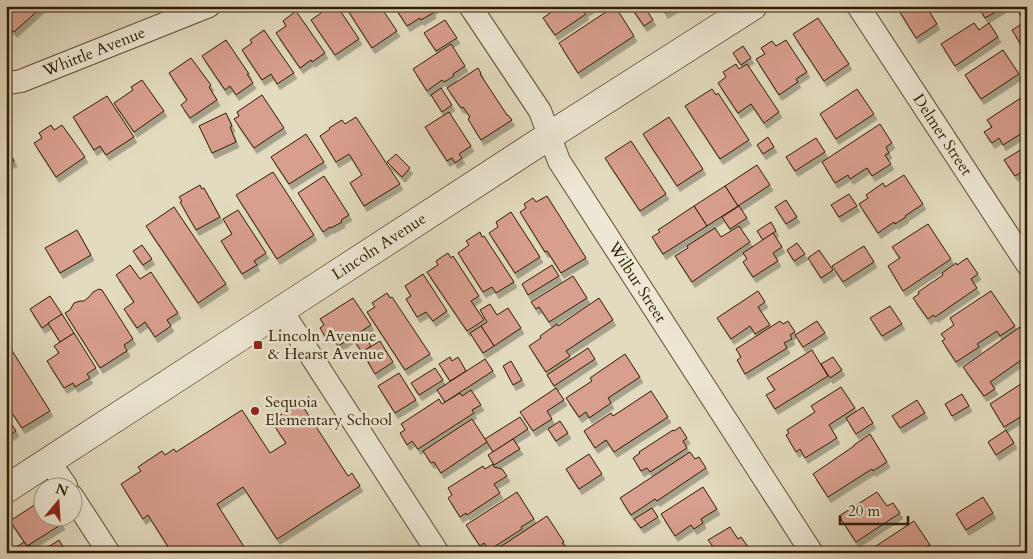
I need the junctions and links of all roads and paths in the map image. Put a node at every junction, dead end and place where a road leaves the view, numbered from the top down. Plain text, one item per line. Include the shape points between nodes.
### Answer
1 (209, 6) edge
2 (470, 6) edge
3 (753, 6) edge
4 (858, 6) edge
5 (6, 82) edge
6 (550, 136) junction
7 (1027, 264) edge
8 (282, 311) junction
9 (50, 460) junction
10 (60, 476) edge
11 (6, 488) edge
12 (82, 511) edge
13 (109, 553) edge
14 (438, 553) edge
15 (812, 553) edge

1 - 5 street, Whittle Avenue via 21,82
2 - 6 street, Wilbur Street via 540,111
3 - 6 main road, Lincoln Avenue
4 - 7 street, Delmer Street
6 - 8 main road, Lincoln Avenue
6 - 15 street, Wilbur Street via 559,161
8 - 9 main road, Lincoln Avenue
8 - 14 street
9 - 10 street
9 - 11 main road, Lincoln Avenue
12 - 13 street

